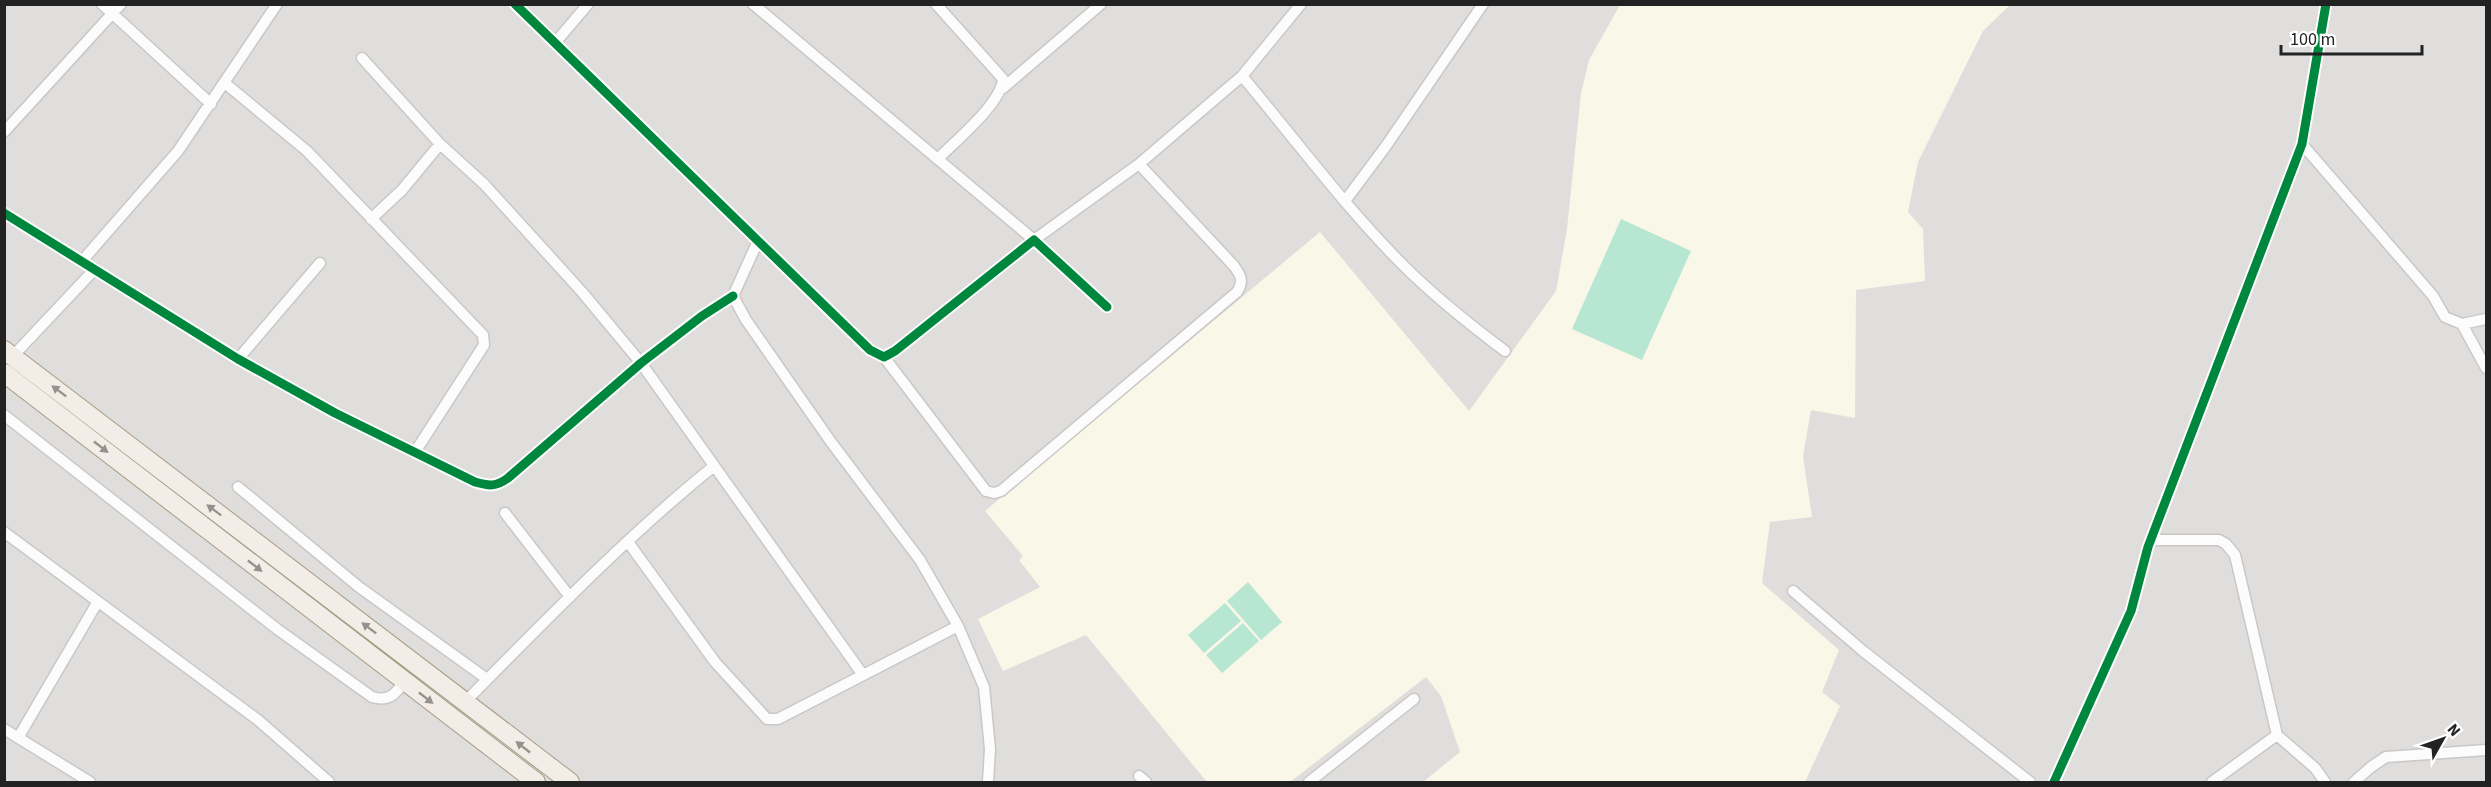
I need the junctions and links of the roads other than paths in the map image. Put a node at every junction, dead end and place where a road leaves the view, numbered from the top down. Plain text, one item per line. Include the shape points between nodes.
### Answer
1 (102, 4) edge
2 (121, 4) edge
3 (277, 4) edge
4 (515, 4) edge
5 (588, 4) edge
6 (753, 4) edge
7 (936, 4) edge
8 (1101, 4) edge
9 (1301, 4) edge
10 (1483, 4) edge
11 (2326, 4) edge
12 (113, 15) junction
13 (555, 43) junction
14 (363, 58) dead end
15 (1242, 76) junction
16 (226, 84) junction
17 (1003, 88) junction
18 (211, 104) junction
19 (4, 132) edge
20 (440, 144) junction
21 (2302, 144) junction
22 (938, 159) junction
23 (1139, 164) junction
24 (1345, 201) junction
25 (4, 213) edge
26 (371, 219) junction
27 (1034, 240) junction
28 (758, 241) junction
29 (82, 261) junction
30 (320, 263) dead end
31 (95, 269) junction
32 (733, 296) junction
33 (1107, 307) dead end
34 (2487, 319) edge
35 (2462, 324) junction
36 (1505, 351) dead end
37 (884, 357) junction
38 (238, 358) junction
39 (7, 360) edge
40 (641, 363) junction
41 (2487, 368) edge
42 (4, 415) edge
43 (414, 452) junction
44 (714, 466) junction
45 (238, 487) dead end
46 (505, 513) dead end
47 (4, 532) edge
48 (2151, 540) junction
49 (628, 542) junction
50 (1793, 591) dead end
51 (570, 597) junction
52 (97, 603) junction
53 (958, 626) junction
54 (863, 675) junction
55 (487, 680) junction
56 (405, 681) junction
57 (1414, 699) dead end
58 (465, 702) junction
59 (4, 729) edge
60 (2277, 735) junction
61 (18, 738) junction
62 (2487, 750) edge
63 (90, 783) edge
64 (329, 783) edge
65 (536, 783) edge
66 (570, 783) edge
67 (988, 783) edge
68 (1309, 783) edge
69 (2030, 783) edge
70 (2054, 783) edge
71 (2212, 783) edge
72 (2325, 783) edge
73 (2354, 783) edge

1 - 12 street
2 - 12 street
3 - 16 street
4 - 13 street
5 - 13 street
6 - 22 street
7 - 17 street via 1004,79
8 - 17 street
9 - 15 street
10 - 24 street
11 - 21 street
12 - 18 street
12 - 19 street
13 - 28 street
14 - 20 street
15 - 23 street
15 - 24 street
16 - 18 street
16 - 26 street via 307,151
17 - 22 street
18 - 29 street via 178,151
20 - 26 street via 402,190
20 - 40 street via 484,184 582,291
21 - 35 street via 2433,296 2445,317
21 - 48 street
22 - 27 street
23 - 27 street
23 - 37 street via 1234,266 1242,284 1001,491 986,491
24 - 36 street via 1427,288
25 - 29 street
26 - 43 street via 483,335 484,345
27 - 33 street
27 - 37 street
28 - 32 street
28 - 37 street via 870,350
29 - 31 street
30 - 38 street
31 - 38 street
31 - 39 street
32 - 40 street
32 - 53 street via 831,442 920,560
34 - 35 street
35 - 41 street
38 - 43 street
39 -> 56 main road
58 -> 39 main road
40 - 43 street via 499,485 475,482
40 - 44 street
42 - 56 street via 277,628 372,697 382,700 393,696
44 - 49 street
44 - 54 street
45 - 55 street via 359,587
46 - 51 street
47 - 52 street
48 - 60 street via 2219,540 2235,555
48 - 70 street via 2131,611
49 - 51 street
49 - 54 street via 715,662 766,720 778,719
50 - 69 street
51 - 55 street
52 - 61 street
52 - 64 street via 258,720
53 - 54 street
53 - 67 street via 984,687 989,727
55 - 58 street
56 -> 65 main road
57 - 68 street
66 -> 58 main road
59 - 61 street
60 - 71 street
60 - 72 street
61 - 63 street
62 - 73 street via 2386,757

